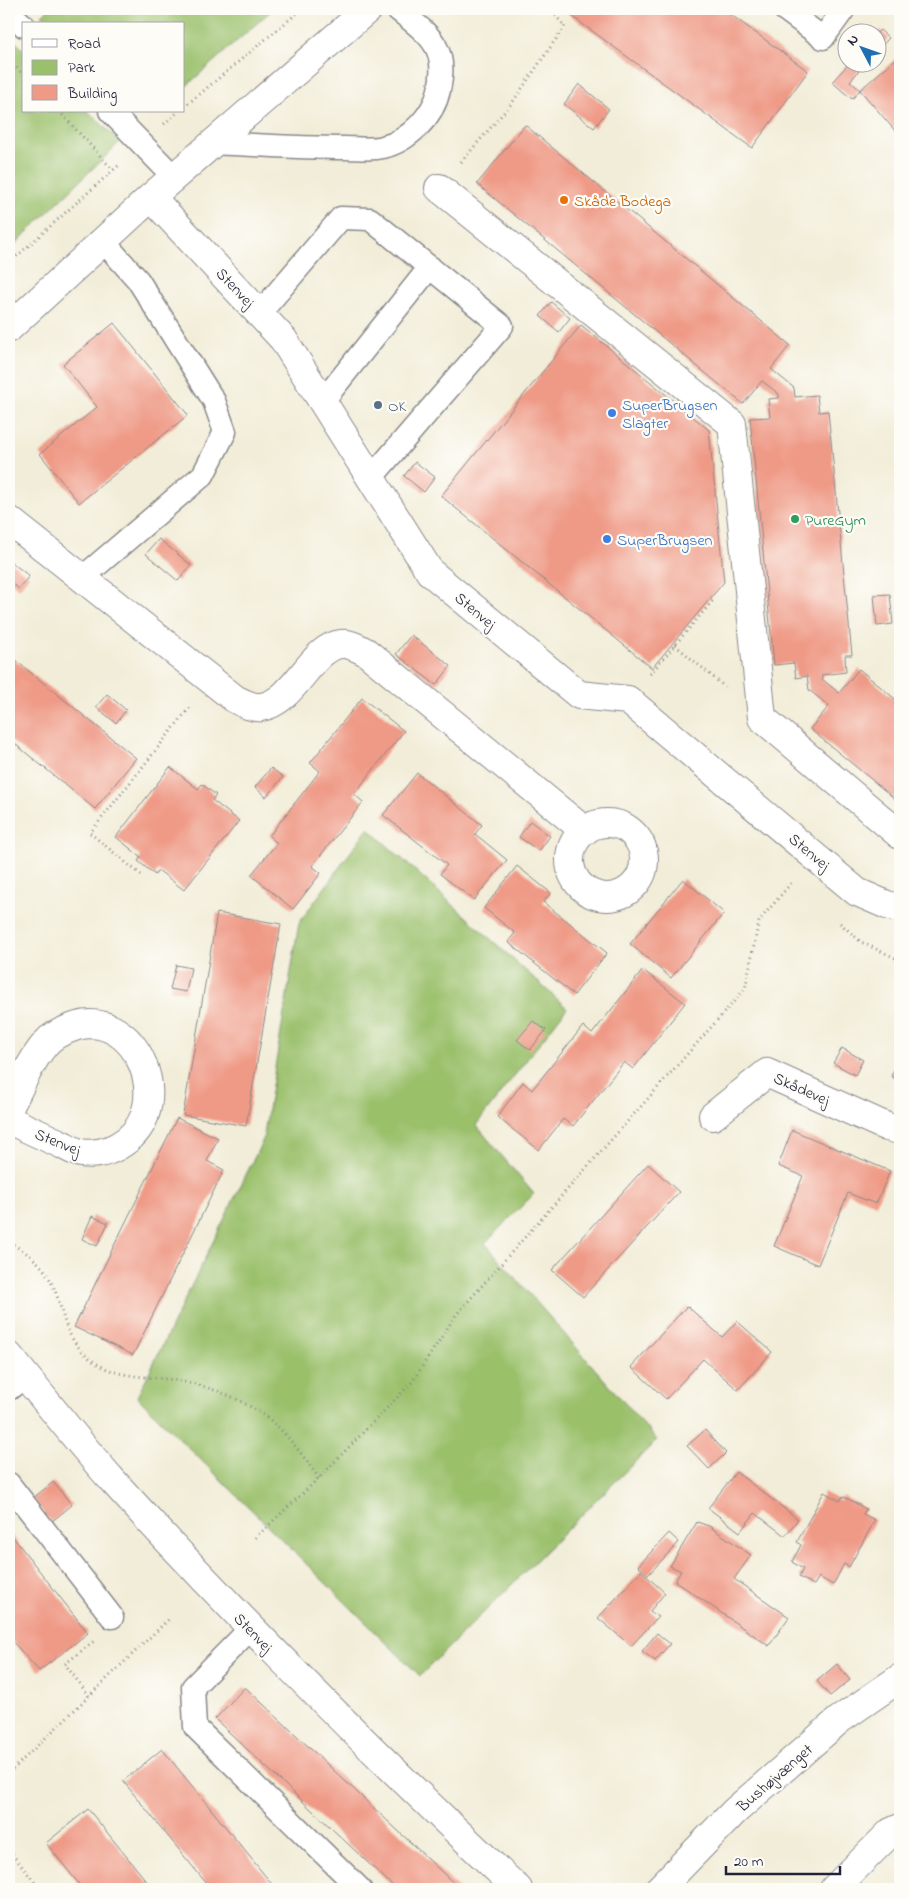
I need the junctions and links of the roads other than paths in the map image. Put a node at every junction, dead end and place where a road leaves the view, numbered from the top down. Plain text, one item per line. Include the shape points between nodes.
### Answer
1 (368, 9) edge
2 (397, 9) edge
3 (784, 9) edge
4 (844, 9) edge
5 (9, 12) edge
6 (22, 24) edge
7 (111, 112) edge
8 (212, 143) junction
9 (174, 177) junction
10 (439, 188) road end
11 (151, 197) junction
12 (103, 241) junction
13 (430, 267) junction
14 (260, 313) junction
15 (9, 328) edge
16 (322, 401) junction
17 (371, 478) junction
18 (9, 520) edge
19 (82, 578) junction
20 (585, 831) dead end
21 (900, 835) edge
22 (900, 909) edge
23 (9, 1108) edge
24 (713, 1116) dead end
25 (9, 1120) edge
26 (900, 1130) edge
27 (14, 1374) edge
28 (9, 1484) edge
29 (112, 1617) road end
30 (250, 1628) junction
31 (900, 1678) edge
32 (900, 1828) edge
33 (360, 1889) edge
34 (518, 1889) edge
35 (659, 1889) edge
36 (834, 1889) edge

1 - 8 street
2 - 8 lane via 423,30 438,48 442,70 433,107 408,134 382,148
3 - 4 lane via 823,38
5 - 6 lane
7 - 9 lane
8 - 9 street
9 - 11 street
10 - 21 street via 732,424 762,718
11 - 12 street
11 - 14 street, Stenvej
12 - 15 street
12 - 19 lane via 143,288 214,401 225,432 203,475
13 - 14 lane via 370,218 340,218
13 - 16 lane
13 - 17 lane via 502,326
14 - 16 street, Stenvej via 283,339
16 - 17 street, Stenvej
17 - 22 street, Stenvej via 430,572 579,695 628,700 857,892
18 - 19 street
19 - 20 street via 235,699 248,705 260,706 276,701 328,648 340,644 354,645
23 - 25 street, Stenvej via 50,1039 85,1024 103,1024 118,1032 141,1059 146,1074 148,1106 142,1124 117,1148 100,1154 80,1153
24 - 26 street, Skådevej via 767,1073
27 - 30 street, Stenvej
28 - 29 lane
30 - 33 lane via 192,1687 194,1727
30 - 34 street, Stenvej via 406,1784
31 - 35 street, Bushøjvænget via 839,1720 742,1804
32 - 36 street via 891,1832

